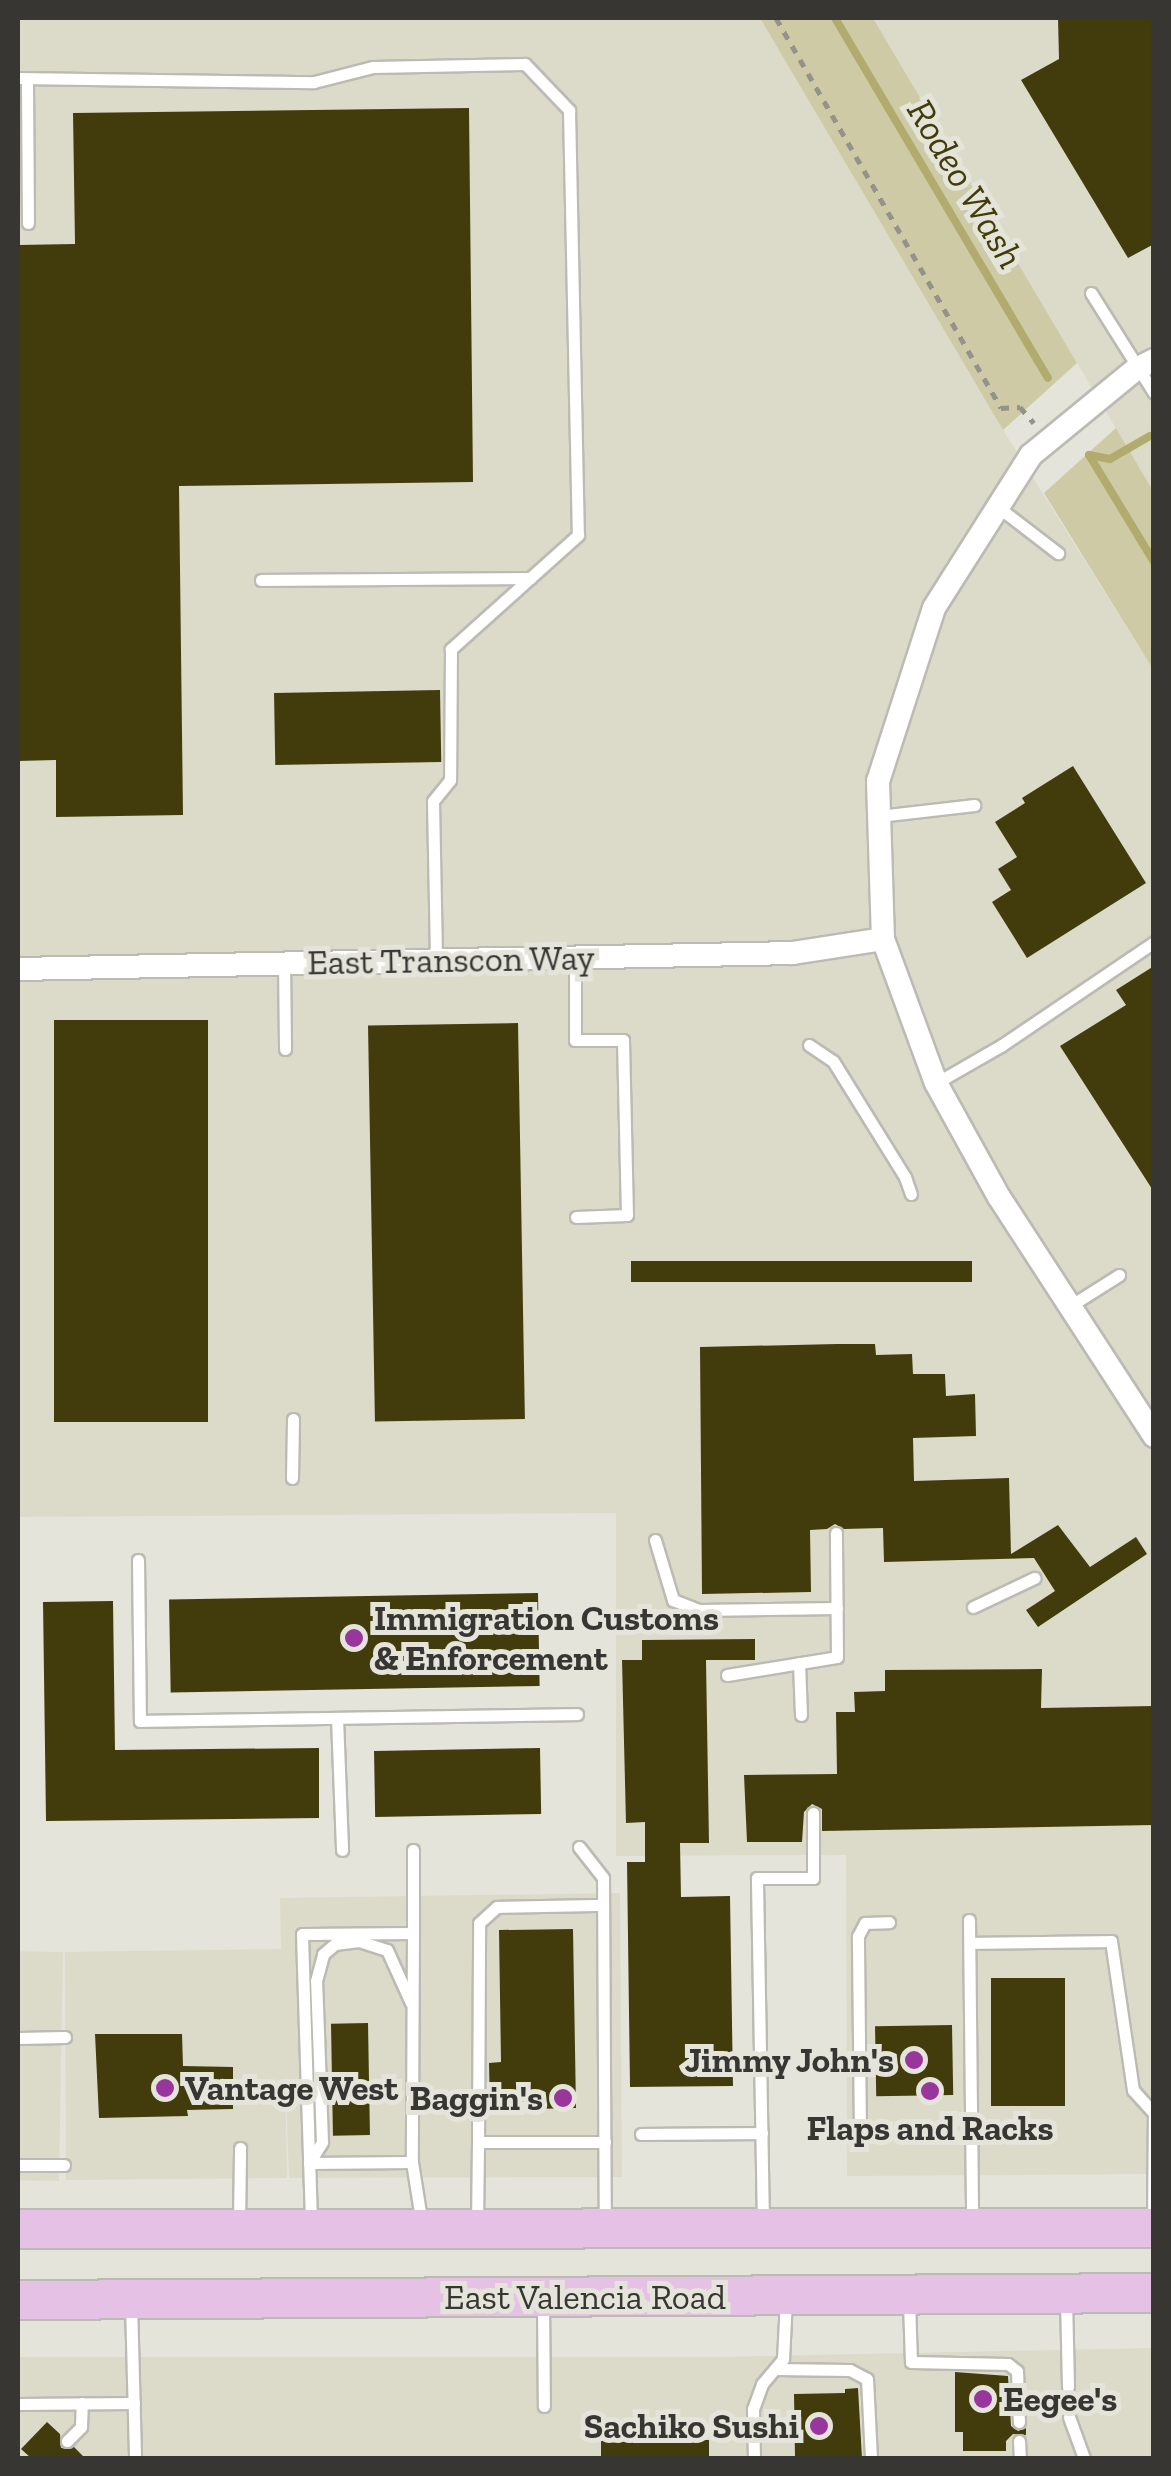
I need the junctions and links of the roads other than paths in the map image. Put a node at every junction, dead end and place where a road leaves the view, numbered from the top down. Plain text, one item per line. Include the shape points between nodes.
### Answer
1 (22, 80) edge
2 (28, 223) dead end
3 (1090, 293) dead end
4 (1145, 364) edge
5 (1154, 394) edge
6 (998, 507) junction
7 (1058, 553) dead end
8 (530, 578) junction
9 (261, 580) dead end
10 (974, 805) dead end
11 (880, 816) junction
12 (883, 940) junction
13 (1154, 942) edge
14 (575, 958) junction
15 (436, 960) junction
16 (284, 963) junction
17 (18, 969) edge
18 (809, 1044) dead end
19 (285, 1049) dead end
20 (936, 1083) junction
21 (911, 1194) dead end
22 (576, 1217) dead end
23 (1119, 1275) dead end
24 (1070, 1306) junction
25 (293, 1419) dead end
26 (1154, 1436) edge
27 (292, 1478) dead end
28 (836, 1533) dead end
29 (656, 1540) dead end
30 (138, 1560) dead end
31 (1034, 1578) dead end
32 (974, 1607) dead end
33 (836, 1608) junction
34 (799, 1663) junction
35 (727, 1675) dead end
36 (577, 1714) dead end
37 (801, 1715) dead end
38 (337, 1718) junction
39 (813, 1813) dead end
40 (579, 1847) dead end
41 (342, 1850) dead end
42 (413, 1850) dead end
43 (603, 1905) junction
44 (969, 1920) dead end
45 (889, 1922) dead end
46 (413, 1933) junction
47 (970, 1944) junction
48 (413, 2008) junction
49 (64, 2037) dead end
50 (18, 2038) edge
51 (1153, 2111) edge
52 (762, 2133) junction
53 (641, 2134) dead end
54 (860, 2136) dead end
55 (478, 2142) junction
56 (605, 2142) junction
57 (240, 2148) dead end
58 (412, 2162) junction
59 (309, 2163) junction
60 (18, 2165) edge
61 (64, 2165) dead end
62 (1153, 2228) edge
63 (18, 2229) edge
64 (239, 2229) junction
65 (311, 2229) junction
66 (422, 2229) junction
67 (476, 2229) junction
68 (606, 2229) junction
69 (763, 2229) junction
70 (972, 2229) junction
71 (1154, 2293) edge
72 (1066, 2294) junction
73 (786, 2295) junction
74 (909, 2295) junction
75 (543, 2297) junction
76 (18, 2300) edge
77 (131, 2300) junction
78 (775, 2370) junction
79 (1068, 2387) dead end
80 (82, 2403) junction
81 (134, 2403) junction
82 (18, 2404) edge
83 (544, 2406) dead end
84 (1069, 2418) dead end
85 (1019, 2422) dead end
86 (67, 2441) dead end
87 (1020, 2441) dead end
88 (134, 2458) edge
89 (754, 2458) edge
90 (871, 2458) edge
91 (1020, 2458) edge
92 (1084, 2458) edge

1 - 2 lane
1 - 8 lane via 314,82 373,67 525,64 569,110 578,535
3 - 4 lane
4 - 5 lane
4 - 6 street via 1031,455
6 - 7 lane
6 - 11 street via 934,608 878,781
8 - 9 lane
8 - 15 lane via 451,649 450,780 433,801
10 - 11 lane
11 - 12 street
12 - 14 street, East Transcon Way via 793,953
12 - 20 street
13 - 20 lane
14 - 15 street, East Transcon Way
14 - 22 lane via 575,1040 623,1040 627,1215
15 - 16 street, East Transcon Way
16 - 17 street, East Transcon Way
16 - 19 lane
18 - 21 lane via 834,1061
20 - 24 street
23 - 24 lane
24 - 26 street
25 - 27 lane
28 - 33 lane
29 - 33 lane via 673,1600 699,1610
30 - 38 lane via 140,1721
31 - 32 lane
33 - 34 lane via 836,1657
34 - 35 lane
34 - 37 lane
36 - 38 lane
38 - 41 lane
39 - 52 lane via 814,1878 757,1878
40 - 43 lane via 603,1878
42 - 46 lane
43 - 55 lane via 496,1907 478,1923
43 - 56 lane
44 - 47 lane
45 - 54 lane via 865,1923 858,1936
46 - 48 lane
46 - 59 lane via 302,1934
47 - 51 lane via 1111,1941 1134,2090
47 - 70 lane
48 - 58 lane
48 - 59 lane via 387,1950 359,1941 323,1954 316,1981 322,2142
49 - 50 lane
51 - 62 lane
52 - 53 lane
52 - 69 lane
55 - 56 lane
55 - 67 lane
56 - 68 lane
57 - 64 lane
58 - 59 lane
58 - 66 lane
59 - 65 lane
60 - 61 lane
62 - 70 main road, East Valencia Road
63 - 64 main road, East Valencia Road
64 - 65 main road, East Valencia Road
65 - 66 main road, East Valencia Road
66 - 67 main road, East Valencia Road
67 - 68 main road, East Valencia Road
68 - 69 main road, East Valencia Road
69 - 70 main road, East Valencia Road
71 - 72 main road, East Valencia Road
72 - 74 main road, East Valencia Road
72 - 79 lane
73 - 74 main road, East Valencia Road
73 - 75 main road, East Valencia Road
73 - 78 lane via 786,2347
74 - 85 lane via 910,2362 1008,2364 1017,2371
75 - 77 main road, East Valencia Road
75 - 83 lane
76 - 77 main road, East Valencia Road
77 - 81 lane
78 - 89 lane via 756,2394
78 - 90 lane via 850,2370 867,2379
80 - 81 lane
80 - 82 lane
80 - 86 lane via 81,2427
81 - 88 lane
84 - 92 lane
87 - 91 lane

